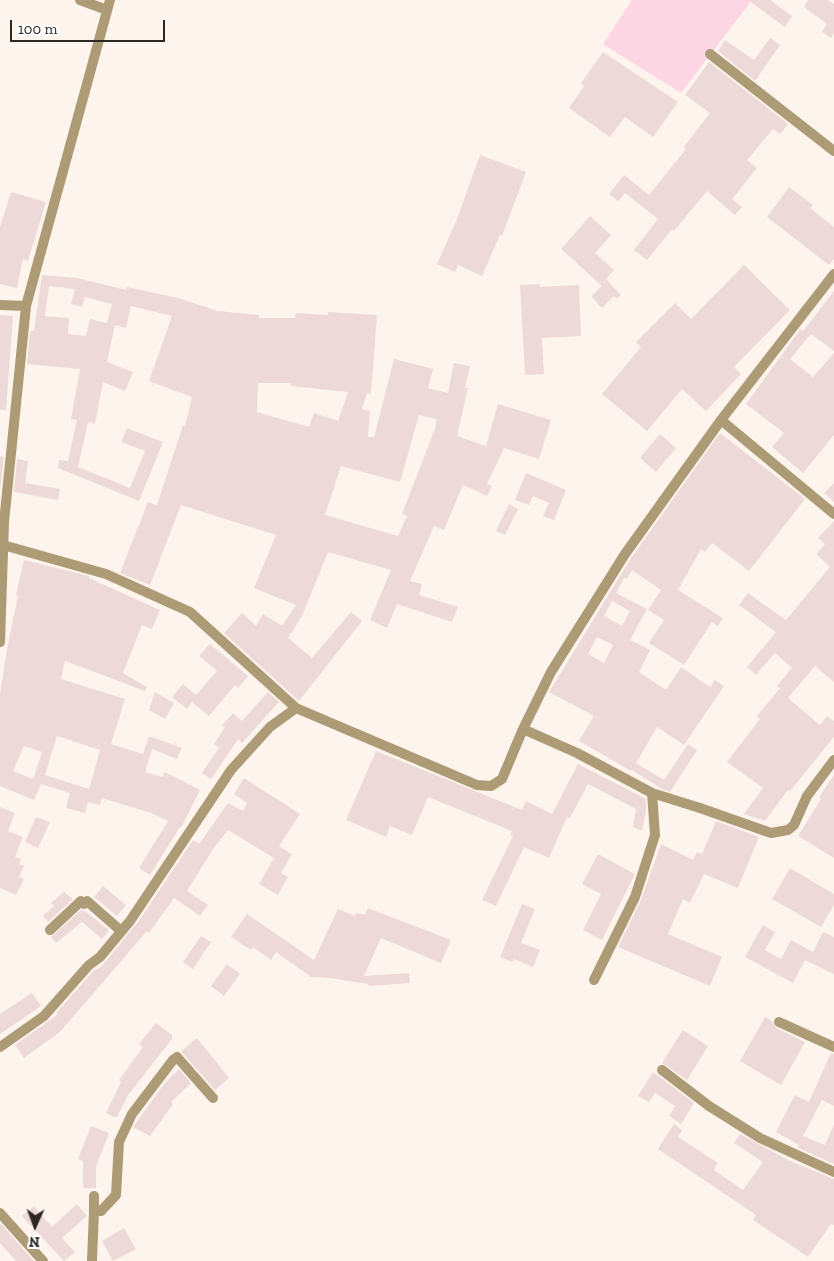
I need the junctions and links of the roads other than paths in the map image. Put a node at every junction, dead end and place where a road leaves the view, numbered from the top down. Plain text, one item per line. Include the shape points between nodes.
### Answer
1 (80, 0) edge
2 (109, 5) edge
3 (710, 54) dead end
4 (834, 151) edge
5 (834, 274) edge
6 (0, 305) edge
7 (26, 306) junction
8 (721, 420) junction
9 (834, 514) edge
10 (3, 545) junction
11 (0, 642) edge
12 (296, 708) junction
13 (523, 729) junction
14 (834, 760) edge
15 (652, 794) junction
16 (50, 930) dead end
17 (121, 931) junction
18 (594, 980) dead end
19 (779, 1022) dead end
20 (0, 1047) edge
21 (834, 1047) edge
22 (662, 1070) dead end
23 (213, 1098) dead end
24 (834, 1172) edge
25 (94, 1196) dead end
26 (94, 1211) junction
27 (0, 1213) edge
28 (43, 1261) edge
29 (92, 1261) edge

1 - 2 street
2 - 7 street
3 - 4 street
5 - 8 street
6 - 7 street
7 - 10 street
8 - 9 street
8 - 13 street via 626,554 551,672
10 - 11 street
10 - 12 street via 106,574 190,612
12 - 13 street via 477,785 491,786 502,779
12 - 17 street via 270,727 231,770
13 - 15 street via 577,753
14 - 15 street via 806,796 794,825 779,833
15 - 18 street via 655,835 636,897
16 - 17 street via 81,901 84,904 87,901
17 - 20 street via 44,1016
19 - 21 street
22 - 24 street via 709,1106 760,1138
23 - 26 street via 177,1057 173,1060 132,1114 119,1142 116,1195 101,1211
25 - 26 street
26 - 29 street
27 - 28 street

